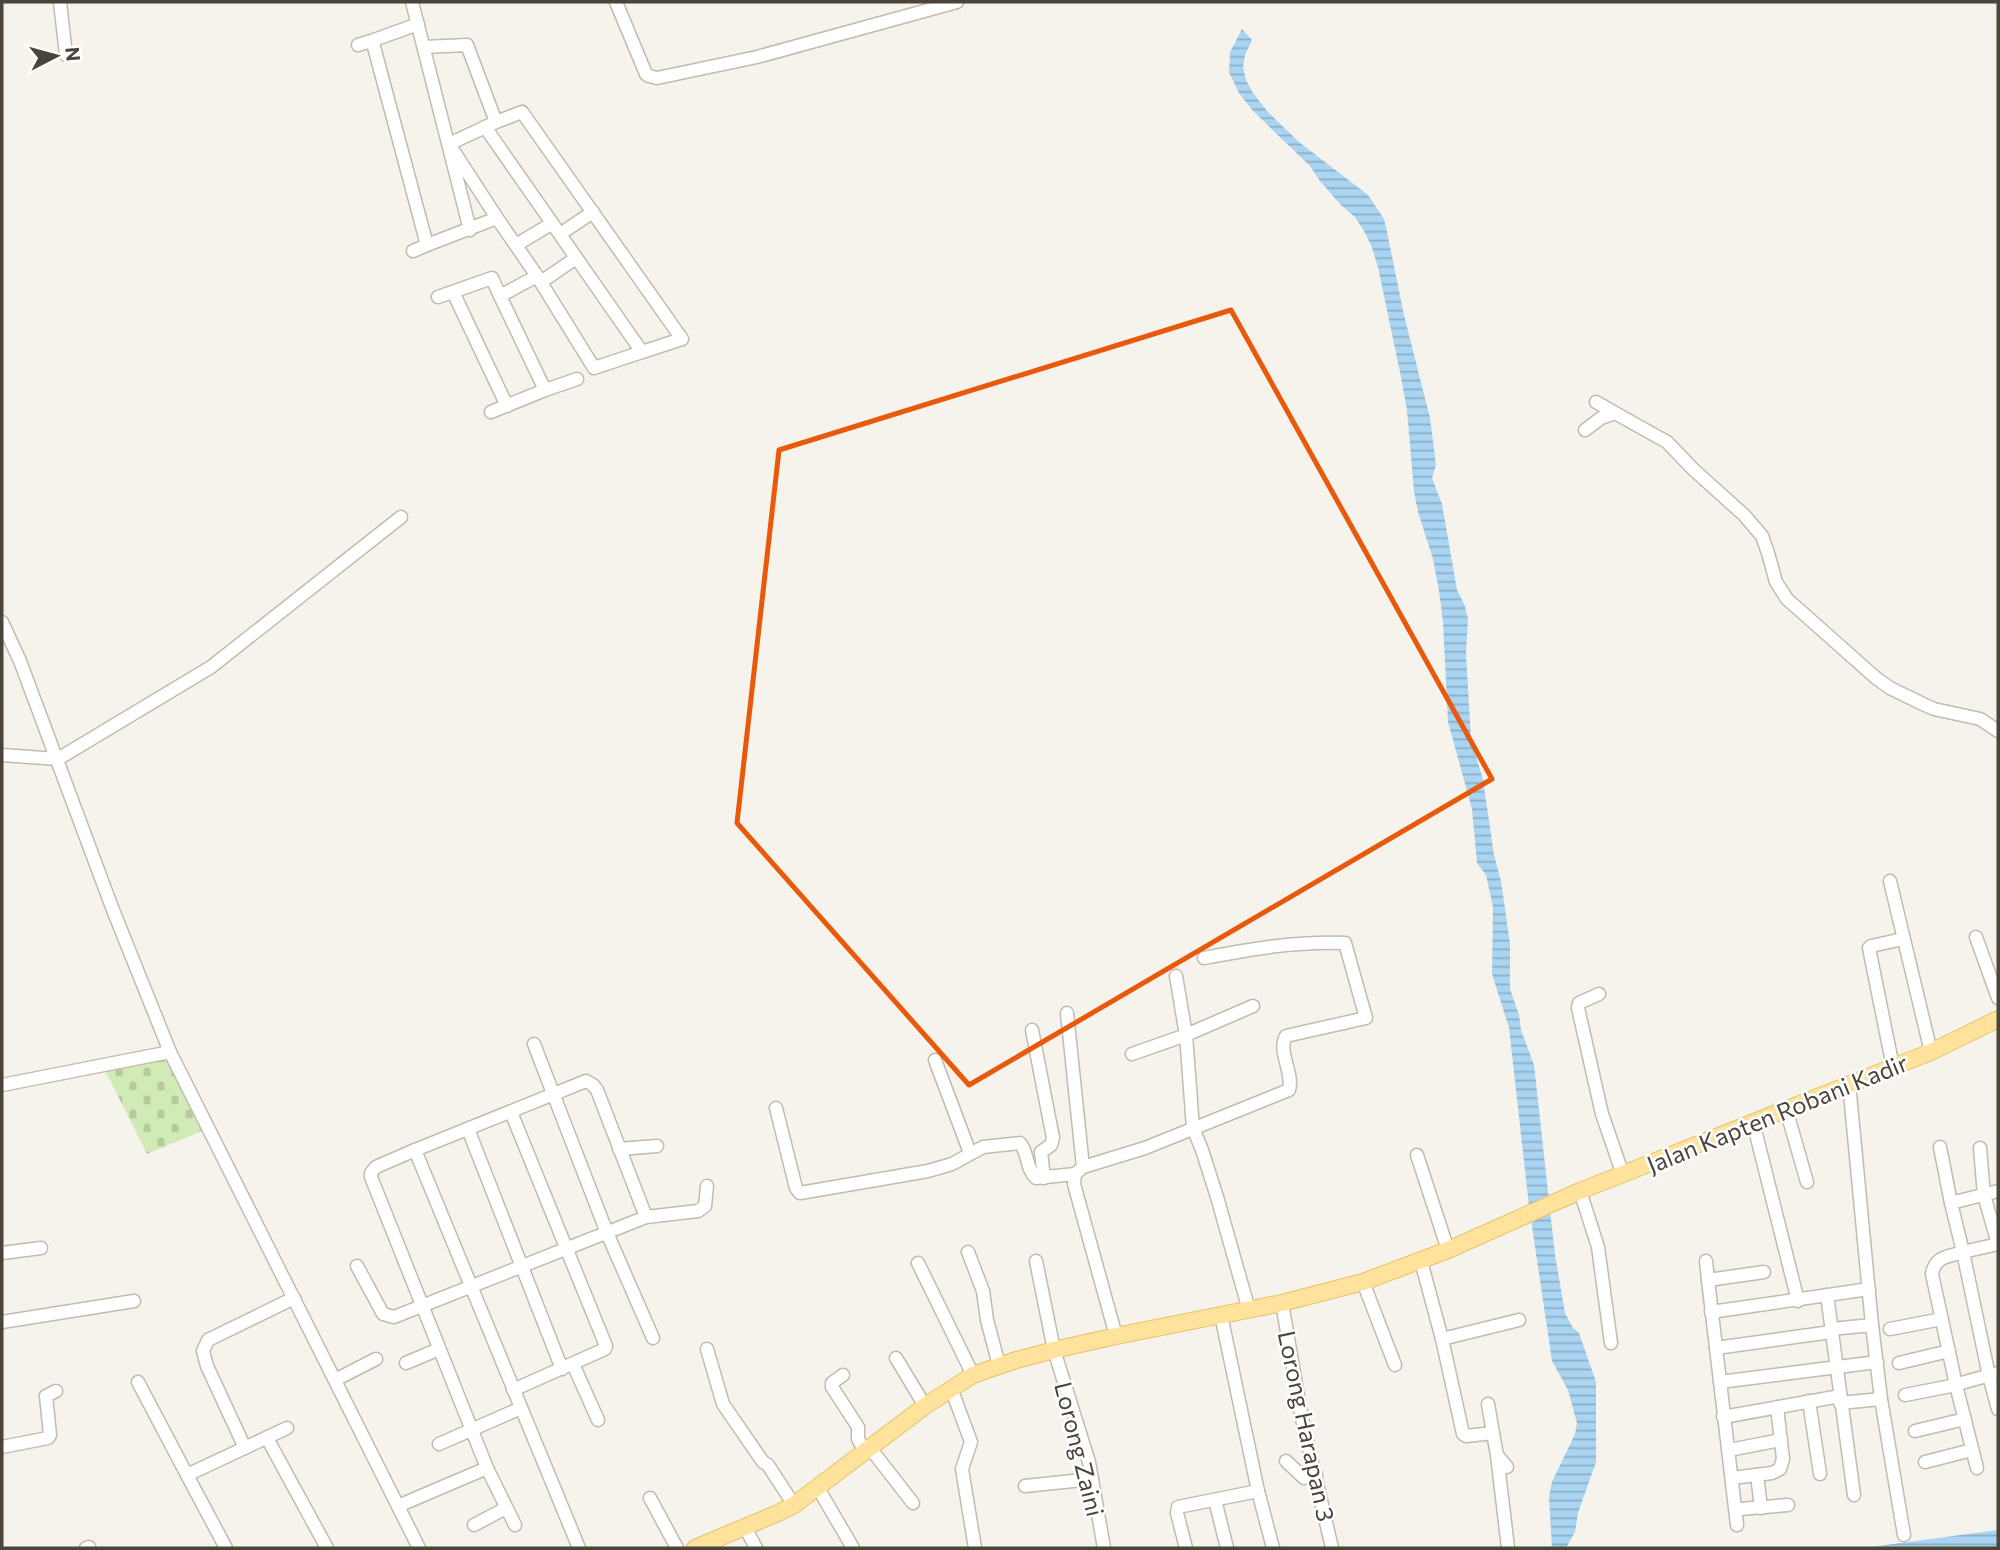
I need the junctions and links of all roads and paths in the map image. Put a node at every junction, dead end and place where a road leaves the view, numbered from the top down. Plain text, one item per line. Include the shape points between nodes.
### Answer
1 (60, 2) edge
2 (412, 2) edge
3 (616, 2) edge
4 (957, 2) edge
5 (418, 24) junction
6 (374, 40) junction
7 (358, 45) dead end
8 (424, 47) junction
9 (66, 55) dead end
10 (491, 124) junction
11 (449, 144) junction
12 (593, 212) junction
13 (497, 218) junction
14 (555, 229) junction
15 (470, 230) junction
16 (427, 244) junction
17 (516, 245) junction
18 (413, 251) dead end
19 (576, 258) junction
20 (539, 279) junction
21 (453, 292) junction
22 (500, 296) junction
23 (438, 297) dead end
24 (642, 352) junction
25 (577, 379) dead end
26 (545, 390) junction
27 (1596, 402) dead end
28 (507, 406) junction
29 (491, 412) dead end
30 (1615, 413) junction
31 (1585, 430) dead end
32 (401, 517) dead end
33 (2, 622) edge
34 (1998, 731) edge
35 (2, 755) edge
36 (58, 759) junction
37 (1889, 881) dead end
38 (1976, 937) dead end
39 (1903, 939) junction
40 (1204, 958) dead end
41 (1176, 976) dead end
42 (1599, 994) dead end
43 (1998, 998) edge
44 (1253, 1006) dead end
45 (1067, 1013) dead end
46 (1998, 1021) edge
47 (1032, 1030) dead end
48 (1186, 1035) junction
49 (534, 1044) dead end
50 (170, 1052) junction
51 (1931, 1052) junction
52 (1132, 1054) dead end
53 (935, 1060) dead end
54 (1893, 1067) junction
55 (1849, 1083) junction
56 (2, 1085) edge
57 (553, 1096) junction
58 (776, 1108) dead end
59 (1786, 1109) junction
60 (511, 1111) junction
61 (1753, 1122) junction
62 (1193, 1128) junction
63 (468, 1129) junction
64 (657, 1146) dead end
65 (1940, 1147) dead end
66 (619, 1149) junction
67 (1980, 1149) dead end
68 (415, 1150) junction
69 (970, 1153) junction
70 (1417, 1155) dead end
71 (1079, 1170) junction
72 (1623, 1175) junction
73 (1044, 1178) junction
74 (1807, 1182) dead end
75 (707, 1186) dead end
76 (1580, 1191) junction
77 (1998, 1191) edge
78 (1983, 1195) junction
79 (1951, 1203) junction
80 (646, 1217) junction
81 (607, 1233) junction
82 (1998, 1244) edge
83 (41, 1248) dead end
84 (567, 1248) junction
85 (1448, 1250) junction
86 (968, 1252) dead end
87 (1963, 1252) junction
88 (2, 1253) edge
89 (1036, 1261) dead end
90 (1421, 1261) junction
91 (1706, 1261) dead end
92 (918, 1263) dead end
93 (357, 1266) dead end
94 (520, 1266) junction
95 (1764, 1272) dead end
96 (1708, 1280) junction
97 (1363, 1282) junction
98 (470, 1286) junction
99 (1869, 1289) junction
100 (1827, 1295) junction
101 (294, 1298) junction
102 (134, 1301) dead end
103 (1798, 1301) junction
104 (1282, 1303) junction
105 (421, 1307) junction
106 (1249, 1310) junction
107 (1711, 1312) junction
108 (1221, 1315) junction
109 (1942, 1318) junction
110 (1519, 1320) dead end
111 (2, 1322) edge
112 (1872, 1325) junction
113 (1890, 1329) dead end
114 (1831, 1331) junction
115 (1116, 1336) junction
116 (653, 1338) dead end
117 (1442, 1339) junction
118 (1611, 1343) dead end
119 (1716, 1348) junction
120 (439, 1349) junction
121 (707, 1349) dead end
122 (1054, 1350) junction
123 (1949, 1352) junction
124 (895, 1358) dead end
125 (376, 1359) dead end
126 (1877, 1362) junction
127 (407, 1363) dead end
128 (1899, 1363) dead end
129 (999, 1365) junction
130 (1395, 1365) dead end
131 (568, 1366) junction
132 (1836, 1366) junction
133 (843, 1375) dead end
134 (973, 1375) junction
135 (1994, 1375) edge
136 (335, 1380) junction
137 (138, 1382) dead end
138 (1720, 1382) junction
139 (1956, 1385) junction
140 (951, 1388) junction
141 (513, 1390) junction
142 (56, 1391) dead end
143 (1905, 1395) dead end
144 (1881, 1399) junction
145 (1840, 1400) junction
146 (1808, 1401) junction
147 (1488, 1404) dead end
148 (925, 1406) junction
149 (1777, 1407) junction
150 (521, 1408) junction
151 (1998, 1409) edge
152 (1723, 1417) junction
153 (1965, 1419) junction
154 (598, 1420) dead end
155 (287, 1429) dead end
156 (472, 1430) junction
157 (1915, 1430) dead end
158 (1493, 1433) junction
159 (267, 1437) junction
160 (1781, 1440) junction
161 (439, 1444) dead end
162 (2, 1447) edge
163 (245, 1448) junction
164 (868, 1450) junction
165 (1729, 1450) junction
166 (1972, 1450) junction
167 (1497, 1455) junction
168 (1286, 1461) dead end
169 (1925, 1462) dead end
170 (1507, 1467) dead end
171 (487, 1468) junction
172 (1977, 1468) dead end
173 (1820, 1474) dead end
174 (187, 1475) junction
175 (1317, 1475) junction
176 (1757, 1475) junction
177 (1732, 1478) junction
178 (1092, 1479) junction
179 (1025, 1486) dead end
180 (818, 1488) junction
181 (1258, 1491) junction
182 (1854, 1495) dead end
183 (650, 1497) dead end
184 (1215, 1500) junction
185 (913, 1503) dead end
186 (794, 1504) junction
187 (1788, 1505) dead end
188 (398, 1506) junction
189 (506, 1507) junction
190 (1761, 1508) junction
191 (1740, 1509) dead end
192 (474, 1525) dead end
193 (515, 1525) dead end
194 (1738, 1525) dead end
195 (745, 1527) junction
196 (1904, 1535) dead end
197 (723, 1543) edge
198 (226, 1548) edge
199 (327, 1548) edge
200 (419, 1548) edge
201 (579, 1548) edge
202 (677, 1548) edge
203 (695, 1548) edge
204 (756, 1548) edge
205 (853, 1548) edge
206 (975, 1548) edge
207 (1104, 1548) edge
208 (1186, 1548) edge
209 (1227, 1548) edge
210 (1273, 1548) edge
211 (1332, 1548) edge
212 (1508, 1548) edge

1 - 9 street
2 - 5 street
3 - 4 street via 646,74 657,78 757,57
5 - 6 street
5 - 8 street
6 - 7 street
6 - 16 street
8 - 10 street via 467,45
8 - 11 street
10 - 11 street
10 - 12 street via 522,112
10 - 14 street
11 - 13 street
11 - 15 street
12 - 14 street
12 - 24 street via 682,339
13 - 15 street
13 - 17 street
14 - 17 street
14 - 19 street
15 - 16 street
16 - 18 street
17 - 20 street
19 - 20 street
19 - 24 street
20 - 22 street
20 - 24 street via 594,368
21 - 22 street via 492,278
21 - 23 street
21 - 28 street
22 - 26 street
25 - 26 street
26 - 28 street
27 - 30 street
28 - 29 street
30 - 31 street
30 - 34 street via 1667,442 1744,515 1762,536 1776,582 1787,599 1876,678 1934,709 1980,719
32 - 36 street via 211,667
33 - 36 street
35 - 36 street
36 - 50 street
37 - 39 street
38 - 43 street
39 - 51 street
39 - 54 street via 1869,948
40 - 62 street via 1273,945 1345,943 1366,1018 1286,1036 1289,1090
41 - 48 street
42 - 72 street via 1578,1007 1602,1114
44 - 48 street
45 - 71 street
46 - 51 main road, Jalan Kapten Robani Kadir
47 - 73 street via 1053,1138 1041,1152
48 - 52 street
48 - 62 street
49 - 57 street
50 - 56 street
50 - 101 street
51 - 54 main road, Jalan Kapten Robani Kadir
53 - 69 street
54 - 55 main road, Jalan Kapten Robani Kadir
55 - 59 main road, Jalan Kapten Robani Kadir
55 - 99 street
57 - 60 street
57 - 66 street via 586,1081 593,1084
57 - 81 street
58 - 69 street via 800,1193 928,1171
59 - 61 main road, Jalan Kapten Robani Kadir
59 - 74 street
60 - 63 street
60 - 84 street
61 - 72 main road, Jalan Kapten Robani Kadir
61 - 103 street
62 - 71 street
62 - 106 street
63 - 68 street
63 - 94 street
64 - 66 street
65 - 79 street
66 - 80 street
67 - 78 street
68 - 98 street
68 - 105 street via 376,1167 370,1177
69 - 73 street via 1021,1143 1033,1176
70 - 85 street
71 - 73 street
71 - 115 street via 1074,1184
72 - 76 main road, Jalan Kapten Robani Kadir
75 - 80 street via 705,1206 698,1211
76 - 85 main road, Jalan Kapten Robani Kadir
76 - 118 street via 1598,1247
77 - 78 street
78 - 79 street
78 - 82 street
79 - 87 street
80 - 81 street
81 - 84 street
81 - 116 street
82 - 87 street
83 - 88 street
84 - 94 street
84 - 131 street via 606,1346
85 - 90 main road, Jalan Kapten Robani Kadir
86 - 129 street via 983,1291
87 - 109 street via 1934,1266
87 - 135 street
89 - 122 street, Lorong Zaini
90 - 97 main road, Jalan Kapten Robani Kadir
90 - 117 street
91 - 96 street
92 - 134 street
93 - 105 street via 385,1316
94 - 98 street
94 - 131 street
95 - 96 street
96 - 107 street
97 - 104 main road, Jalan Kapten Robani Kadir
97 - 130 street
98 - 105 street
98 - 141 street
99 - 100 street
99 - 112 street
100 - 103 street
100 - 114 street
101 - 136 street
101 - 163 street via 208,1340 203,1352
102 - 111 street
103 - 107 street
104 - 106 main road, Jalan Kapten Robani Kadir
104 - 175 street, Lorong Harapan 3 via 1302,1419
105 - 120 street
106 - 108 main road, Jalan Kapten Robani Kadir
107 - 119 street
108 - 115 main road, Jalan Kapten Robani Kadir
108 - 181 street
109 - 113 street
109 - 123 street
110 - 117 street
112 - 114 street
112 - 126 street
114 - 119 street
114 - 132 street
115 - 122 main road, Jalan Kapten Robani Kadir
117 - 158 street via 1463,1434
119 - 138 street
120 - 127 street
120 - 156 street
121 - 186 street via 723,1404
122 - 129 main road, Jalan Kapten Robani Kadir
122 - 178 street, Lorong Zaini
123 - 128 street
123 - 139 street
124 - 148 street
125 - 136 street
126 - 132 street
126 - 144 street
129 - 134 main road, Jalan Kapten Robani Kadir
131 - 141 street
131 - 154 street
132 - 138 street
132 - 145 street
133 - 164 street via 832,1387
134 - 140 main road, Jalan Kapten Robani Kadir
135 - 139 street
135 - 151 street
136 - 188 street
137 - 174 street
138 - 152 street
139 - 143 street
139 - 153 street
140 - 148 main road, Jalan Kapten Robani Kadir
140 - 206 street via 971,1440 962,1469
141 - 150 street
142 - 162 street via 46,1396 48,1438
144 - 145 street
144 - 196 street
145 - 146 street
145 - 182 street
146 - 149 street
146 - 173 street
147 - 158 street
148 - 164 main road, Jalan Kapten Robani Kadir
149 - 152 street
149 - 160 street
150 - 156 street
150 - 201 street
152 - 165 street
153 - 157 street
153 - 166 street
155 - 159 street
156 - 161 street
156 - 171 street
158 - 167 street
159 - 163 street
159 - 199 street
160 - 165 street
160 - 176 street via 1780,1469
163 - 174 street
164 - 180 main road, Jalan Kapten Robani Kadir
164 - 185 street
165 - 177 street
166 - 169 street
166 - 172 street
167 - 170 street
167 - 212 street
168 - 175 street via 1304,1478
171 - 188 street
171 - 189 street
174 - 198 street
175 - 211 street, Lorong Harapan 3
176 - 177 street
176 - 190 street
177 - 194 street
178 - 179 street
178 - 207 street, Lorong Zaini
180 - 186 main road, Jalan Kapten Robani Kadir
180 - 205 street
181 - 184 street
181 - 210 street
183 - 202 street
184 - 208 street via 1177,1508
184 - 209 street
186 - 195 main road, Jalan Kapten Robani Kadir
187 - 190 street
188 - 200 street
189 - 192 street
189 - 193 street
190 - 191 street
195 - 197 main road, Jalan Kapten Robani Kadir
195 - 204 street
197 - 203 main road, Jalan Kapten Robani Kadir

